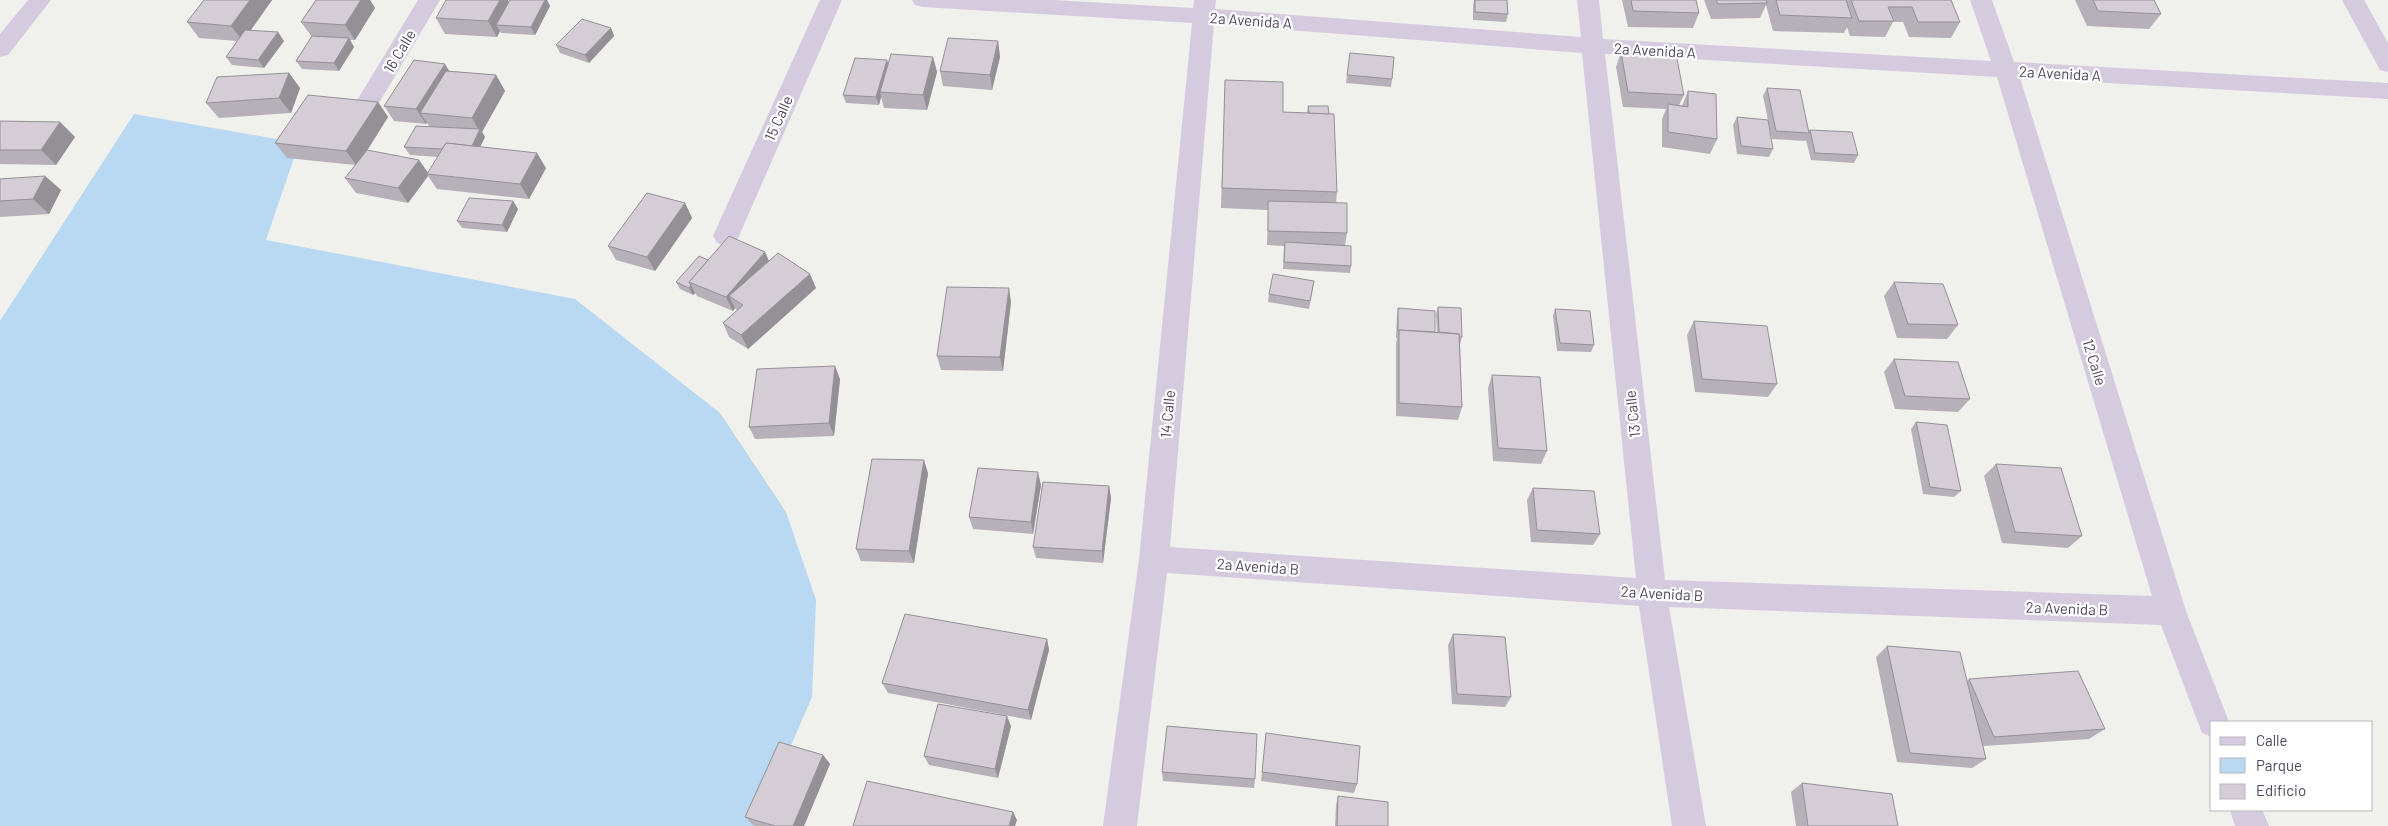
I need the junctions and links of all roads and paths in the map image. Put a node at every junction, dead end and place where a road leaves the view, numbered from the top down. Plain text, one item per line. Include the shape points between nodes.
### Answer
1 (40, 0) edge
2 (429, 0) edge
3 (830, 0) edge
4 (923, 0) edge
5 (1588, 0) edge
6 (1981, 0) edge
7 (2353, 0) edge
8 (1205, 8) edge
9 (1593, 46) junction
10 (0, 49) edge
11 (2388, 64) edge
12 (2006, 70) junction
13 (2388, 91) edge
14 (368, 102) edge
15 (726, 236) edge
16 (1154, 559) junction
17 (1652, 593) junction
18 (2172, 612) junction
19 (2213, 721) edge
20 (2246, 811) edge
21 (1120, 826) edge
22 (1689, 826) edge
23 (2252, 826) edge

1 - 10 street
2 - 14 street, 16 Calle
3 - 15 street, 15 Calle
4 - 8 street, 2a Avenida A
5 - 9 street, 13 Calle
6 - 12 street, 12 Calle
7 - 11 street
8 - 9 street, 2a Avenida A
8 - 16 street, 14 Calle
9 - 12 street, 2a Avenida A
9 - 17 street, 13 Calle
12 - 13 street, 2a Avenida A
12 - 18 street, 12 Calle
16 - 17 street, 2a Avenida B
16 - 21 street, 14 Calle
17 - 18 street, 2a Avenida B
17 - 22 street, 13 Calle
18 - 19 street, 12 Calle
20 - 23 street

